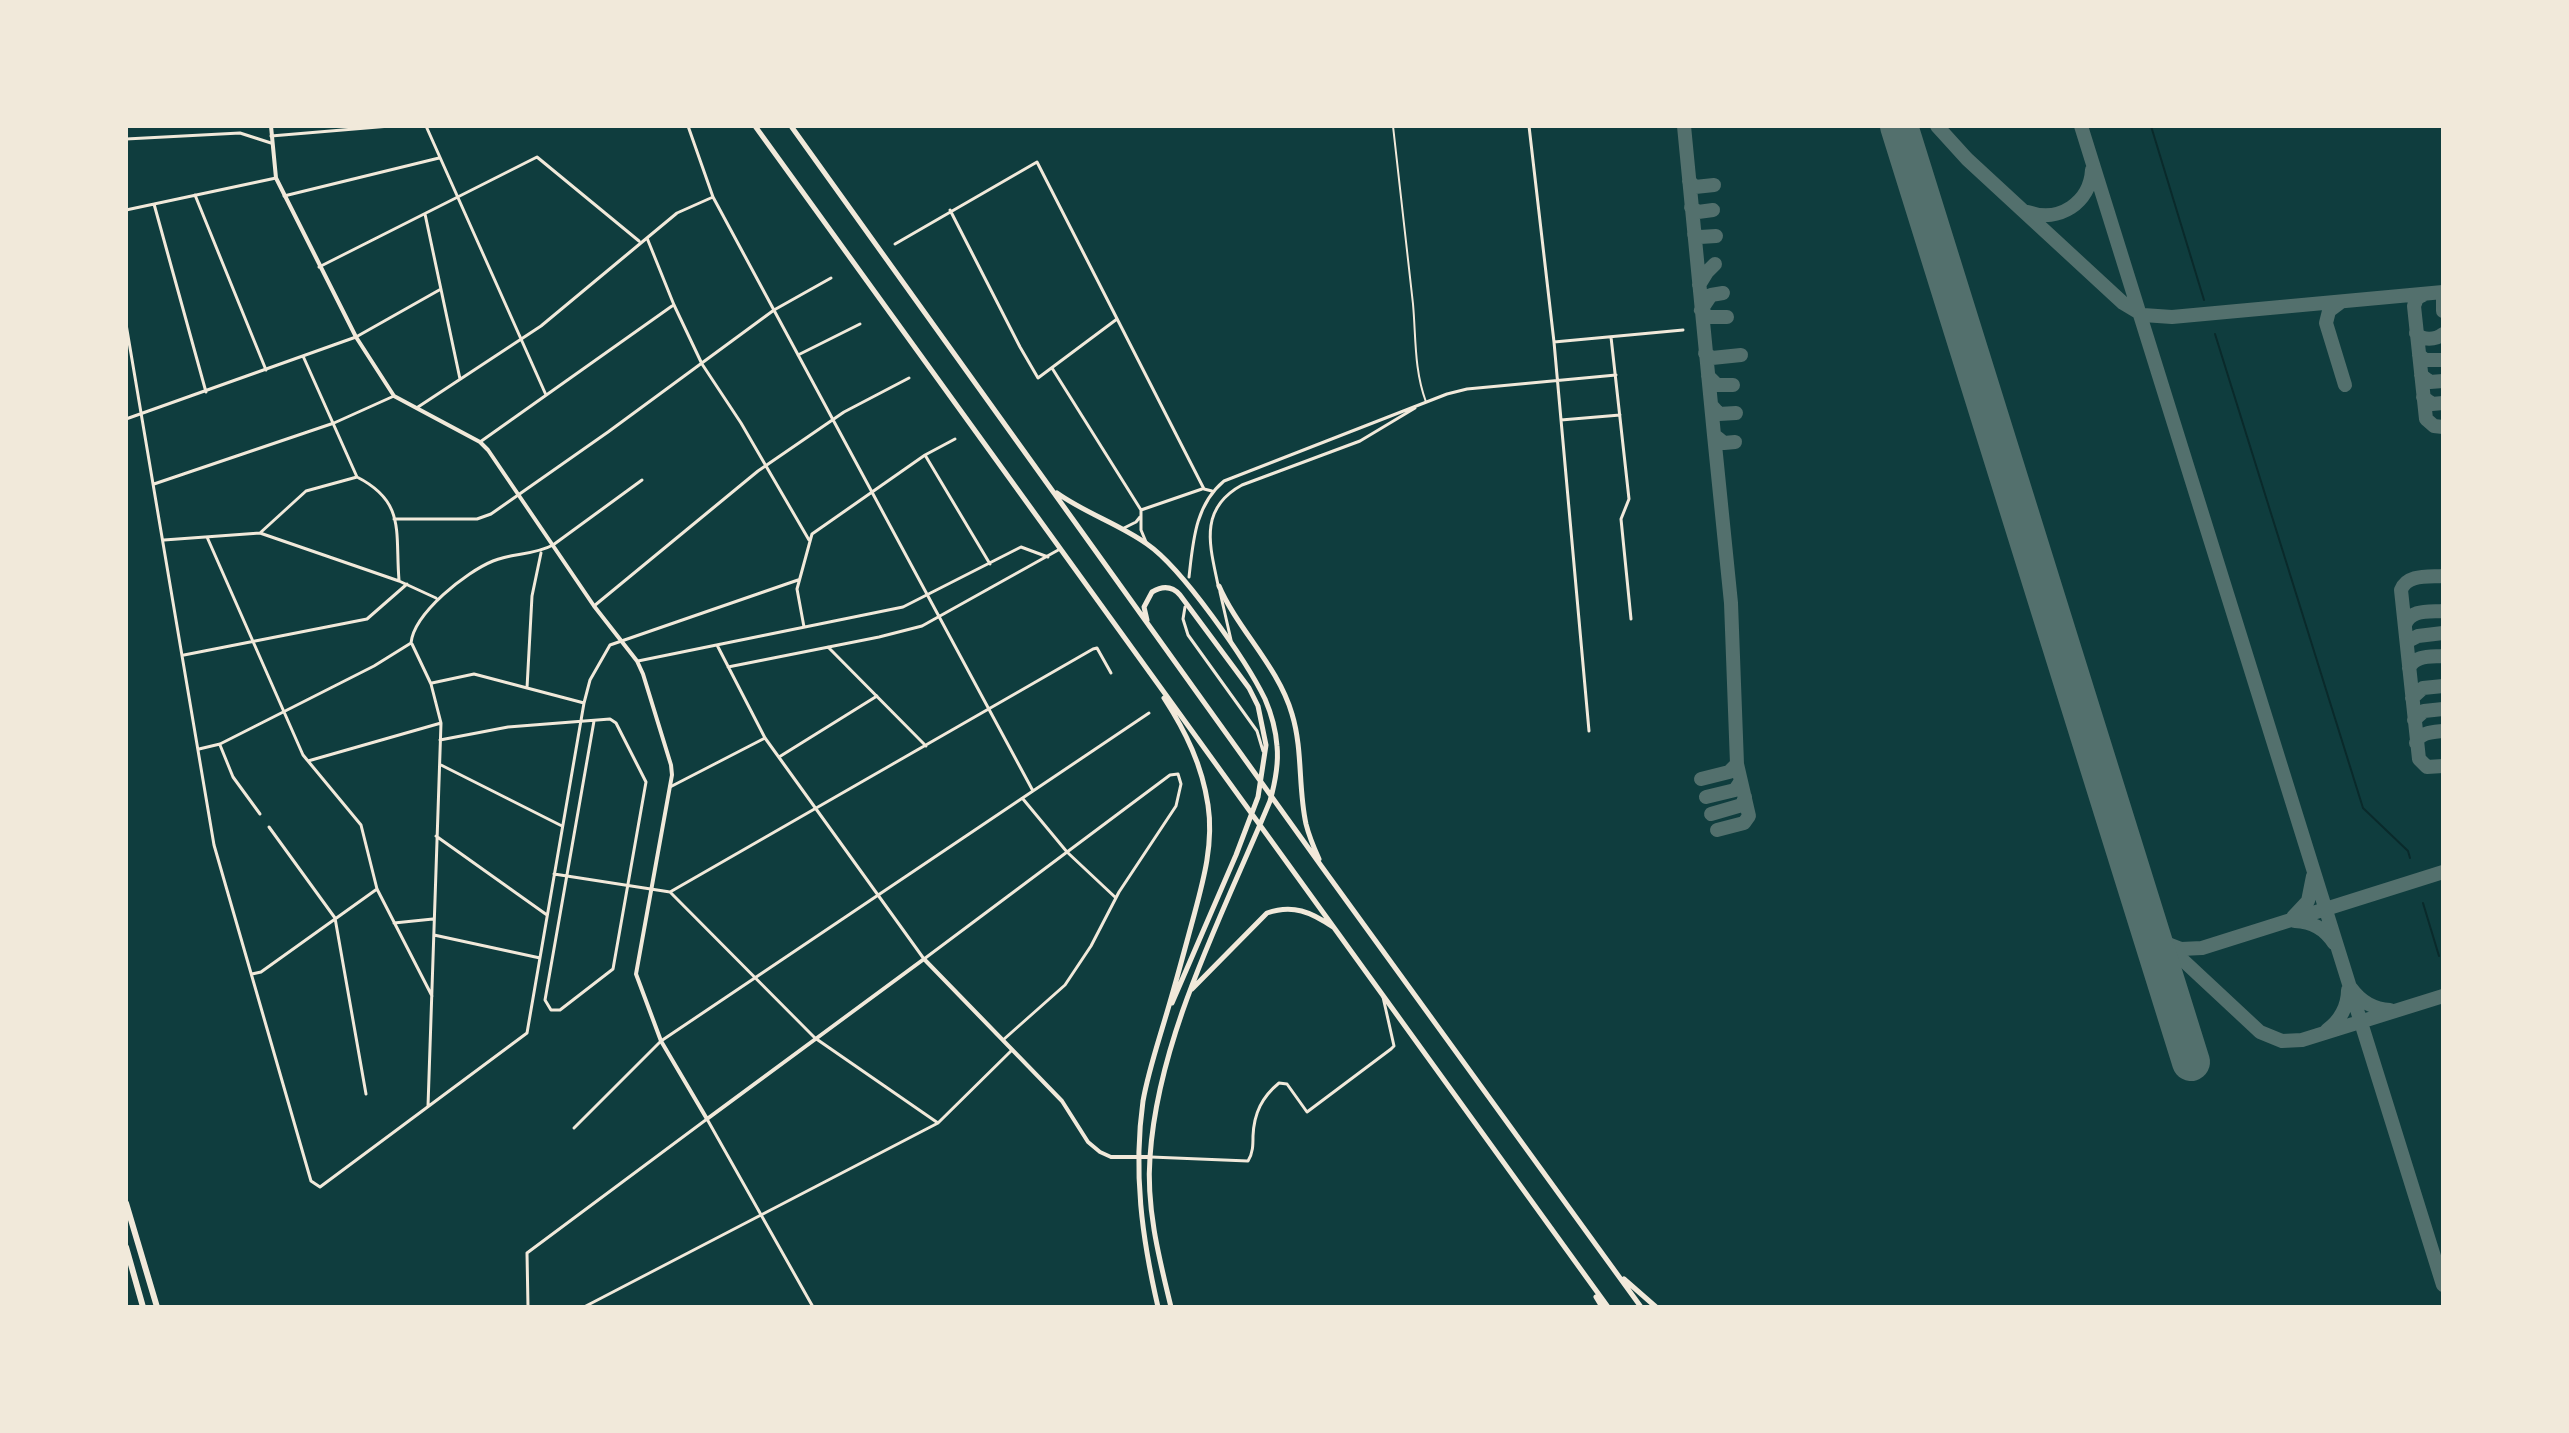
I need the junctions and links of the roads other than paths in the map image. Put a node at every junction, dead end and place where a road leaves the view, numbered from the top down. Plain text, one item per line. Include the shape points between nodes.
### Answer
1 (178, 126) edge
2 (233, 126) edge
3 (271, 126) edge
4 (390, 126) edge
5 (426, 126) edge
6 (688, 126) edge
7 (755, 126) edge
8 (791, 126) edge
9 (1393, 126) edge
10 (1529, 126) edge
11 (336, 129) edge
12 (233, 133) junction
13 (178, 136) junction
14 (271, 136) junction
15 (126, 139) edge
16 (271, 143) junction
17 (439, 158) junction
18 (276, 178) junction
19 (195, 195) junction
20 (284, 196) junction
21 (458, 197) junction
22 (713, 197) junction
23 (154, 204) junction
24 (126, 210) edge
25 (950, 210) junction
26 (425, 213) junction
27 (647, 237) junction
28 (639, 241) junction
29 (895, 244) dead end
30 (319, 267) junction
31 (831, 278) dead end
32 (441, 289) junction
33 (674, 305) junction
34 (774, 310) junction
35 (1118, 318) junction
36 (126, 324) edge
37 (860, 324) dead end
38 (1683, 330) dead end
39 (356, 337) junction
40 (1611, 337) junction
41 (522, 339) junction
42 (1554, 342) junction
43 (798, 355) junction
44 (303, 356) junction
45 (702, 364) junction
46 (1052, 368) junction
47 (266, 370) junction
48 (1616, 375) junction
49 (909, 378) dead end
50 (460, 379) junction
51 (1557, 381) junction
52 (206, 392) junction
53 (546, 395) junction
54 (394, 396) junction
55 (1426, 402) junction
56 (415, 409) junction
57 (141, 415) junction
58 (1620, 415) junction
59 (126, 419) edge
60 (833, 420) junction
61 (1561, 420) junction
62 (334, 423) junction
63 (955, 439) dead end
64 (480, 442) junction
65 (925, 455) junction
66 (1266, 464) junction
67 (766, 467) junction
68 (1270, 475) junction
69 (357, 477) junction
70 (642, 480) dead end
71 (154, 484) junction
72 (1204, 489) junction
73 (1053, 490) junction
74 (1212, 491) junction
75 (872, 492) junction
76 (519, 496) junction
77 (393, 507) junction
78 (1141, 510) junction
79 (1140, 517) junction
80 (394, 519) junction
81 (402, 520) junction
82 (1117, 528) junction
83 (260, 533) junction
84 (207, 537) junction
85 (164, 540) junction
86 (809, 540) junction
87 (1146, 543) junction
88 (553, 545) junction
89 (1060, 549) junction
90 (541, 551) junction
91 (1048, 557) junction
92 (990, 564) junction
93 (1189, 577) dead end
94 (798, 580) junction
95 (399, 581) junction
96 (407, 584) junction
97 (1219, 586) junction
98 (926, 597) junction
99 (437, 598) junction
100 (594, 606) junction
101 (1185, 607) dead end
102 (938, 619) junction
103 (1631, 619) dead end
104 (804, 627) junction
105 (1150, 629) junction
106 (620, 639) junction
107 (254, 641) junction
108 (411, 643) junction
109 (717, 645) junction
110 (828, 647) junction
111 (1131, 647) junction
112 (1232, 647) junction
113 (182, 656) junction
114 (637, 661) junction
115 (728, 667) junction
116 (1111, 673) dead end
117 (431, 684) junction
118 (527, 688) junction
119 (877, 696) junction
120 (584, 703) junction
121 (988, 710) junction
122 (285, 711) junction
123 (1149, 713) dead end
124 (594, 721) junction
125 (441, 723) junction
126 (580, 723) junction
127 (1589, 731) dead end
128 (765, 738) junction
129 (440, 740) junction
130 (220, 744) junction
131 (926, 746) junction
132 (199, 749) junction
133 (779, 757) junction
134 (308, 761) junction
135 (439, 764) junction
136 (1263, 774) junction
137 (670, 787) junction
138 (1033, 791) junction
139 (1023, 798) junction
140 (816, 809) junction
141 (260, 814) dead end
142 (562, 826) junction
143 (269, 827) dead end
144 (435, 836) junction
145 (1067, 852) junction
146 (1322, 867) junction
147 (554, 874) junction
148 (568, 876) junction
149 (628, 886) junction
150 (377, 889) junction
151 (651, 889) junction
152 (670, 892) junction
153 (879, 895) junction
154 (1116, 898) junction
155 (547, 915) junction
156 (335, 918) junction
157 (433, 919) junction
158 (394, 923) junction
159 (1337, 930) junction
160 (432, 935) junction
161 (540, 958) junction
162 (924, 959) junction
163 (252, 974) junction
164 (754, 976) junction
165 (1191, 991) junction
166 (1383, 994) junction
167 (432, 996) junction
168 (1165, 1019) junction
169 (815, 1038) junction
170 (1003, 1040) junction
171 (661, 1041) junction
172 (1012, 1050) junction
173 (366, 1094) dead end
174 (428, 1106) junction
175 (707, 1119) junction
176 (938, 1123) junction
177 (574, 1128) dead end
178 (1139, 1157) junction
179 (1150, 1157) junction
180 (126, 1203) edge
181 (764, 1216) junction
182 (126, 1247) edge
183 (1614, 1271) junction
184 (143, 1307) edge
185 (157, 1307) edge
186 (528, 1307) edge
187 (584, 1307) edge
188 (813, 1307) edge
189 (1158, 1307) edge
190 (1171, 1307) edge
191 (1605, 1307) edge
192 (1641, 1307) edge
193 (1656, 1307) edge

1 - 13 street
2 - 12 street
3 - 14 street
4 - 11 street
5 - 17 street
6 - 22 street
7 - 89 main road
8 - 73 main road
9 - 55 lane via 1415,351
10 - 42 street
11 - 14 street
12 - 13 street
12 - 16 street
13 - 15 street
14 - 16 street
16 - 18 street
17 - 20 street
17 - 21 street
18 - 19 street
18 - 20 street
19 - 23 street
19 - 47 street
20 - 30 street
21 - 26 street
21 - 28 street via 537,157
21 - 41 street
22 - 27 street via 677,213
22 - 34 street
23 - 24 street
23 - 52 street
25 - 29 street
25 - 35 street via 1037,162
25 - 46 street via 1038,378
26 - 30 street
26 - 32 street
27 - 28 street
27 - 33 street
28 - 41 street
30 - 39 street
31 - 34 street
32 - 39 street
32 - 50 street
33 - 45 street
33 - 53 street
34 - 43 street
34 - 45 street
35 - 46 street
35 - 72 street
36 - 57 street
37 - 43 street
38 - 40 street
39 - 44 street
39 - 54 street
40 - 42 street
40 - 48 street
41 - 50 street
41 - 53 street
42 - 51 street
43 - 60 street
44 - 47 street
44 - 62 street
45 - 67 street
45 - 76 street
46 - 78 street
47 - 52 street
48 - 51 street
48 - 58 street
49 - 60 street
50 - 56 street
51 - 55 street via 1467,389
51 - 61 street
52 - 57 street
53 - 64 street
54 - 56 street
54 - 62 street
55 - 66 street
55 - 68 street via 1360,441
56 - 64 street
57 - 59 street
57 - 71 street
58 - 61 street
58 - 103 street via 1629,499 1621,519
60 - 67 street
60 - 75 street
61 - 127 street
62 - 69 street
62 - 71 street
63 - 65 street
64 - 76 street
65 - 75 street
65 - 92 street
66 - 68 street
66 - 74 street
67 - 86 street
67 - 100 street
68 - 97 street via 1233,490 1213,517 1209,535
69 - 77 street
69 - 83 street via 306,491
70 - 88 street
71 - 85 street
72 - 74 street
72 - 78 street
73 - 82 main road
73 - 105 main road
74 - 93 street via 1197,525
75 - 86 street via 819,527
75 - 98 street
76 - 81 street via 477,519
76 - 88 street
77 - 80 street
77 - 81 street
78 - 79 street
79 - 82 street
79 - 87 street
80 - 81 street
80 - 95 street
82 - 87 main road
83 - 84 street
83 - 95 street
84 - 85 street
84 - 107 street
85 - 113 street
86 - 94 street
87 - 112 main road via 1178,573
88 - 90 street
88 - 100 street
89 - 91 street
89 - 111 main road
90 - 99 street via 491,561
90 - 118 street via 532,596
91 - 92 street via 1021,547
91 - 102 street
92 - 98 street
94 - 104 street
94 - 106 street
95 - 96 street
96 - 99 street
96 - 107 street via 367,619
97 - 112 street
97 - 146 main road via 1292,713 1306,826
98 - 102 street
98 - 104 street via 903,607
99 - 108 street
100 - 106 street
101 - 136 street via 1188,635 1257,731
102 - 110 street
102 - 121 street
104 - 109 street
105 - 136 main road via 1144,607 1148,596 1157,589 1176,590 1258,706 1266,745
105 - 146 main road
106 - 114 street
106 - 120 street via 600,661
107 - 113 street
107 - 122 street
108 - 117 street
108 - 122 street
109 - 114 street
109 - 115 street
110 - 115 street
110 - 119 street
111 - 159 main road
111 - 168 main road via 1189,739 1208,806 1208,864
112 - 165 main road via 1265,700 1277,745 1277,774
113 - 132 street
114 - 137 street via 671,765
115 - 128 street
116 - 121 street via 1102,653 1093,649
117 - 118 street via 474,674
117 - 125 street
118 - 120 street
119 - 131 street
119 - 133 street
120 - 126 street
121 - 131 street
121 - 138 street
122 - 130 street
122 - 134 street
123 - 138 street
124 - 126 street
124 - 148 street
124 - 149 street via 616,723 646,782
125 - 129 street
125 - 134 street
126 - 129 street via 508,727
126 - 142 street
128 - 133 street
128 - 137 street
129 - 135 street
130 - 132 street
130 - 141 street via 233,777
131 - 140 street
132 - 163 street via 214,845
133 - 140 street
134 - 150 street via 361,825
135 - 142 street
135 - 144 street
136 - 168 main road via 1236,855
137 - 151 street
138 - 139 street
139 - 145 street
139 - 153 street
140 - 152 street
140 - 153 street
142 - 147 street
143 - 156 street
144 - 155 street
144 - 157 street
145 - 154 street
145 - 154 street via 1178,774 1176,806
145 - 162 street
146 - 183 main road
147 - 148 street
147 - 155 street
148 - 149 street
148 - 149 street via 545,1000 546,1007 560,1010 613,969
149 - 151 street
150 - 156 street
150 - 158 street
151 - 152 street
151 - 171 street via 636,974
152 - 164 street
153 - 162 street
153 - 164 street
154 - 170 street via 1065,985
155 - 161 street
156 - 163 street
156 - 173 street
157 - 158 street
157 - 160 street
158 - 167 street
159 - 165 main road via 1308,911 1281,908 1267,913
159 - 166 main road
160 - 161 street
160 - 167 street
161 - 174 street via 527,1033
162 - 169 street
162 - 170 street
163 - 174 street via 311,1181 320,1187
164 - 169 street
164 - 171 street
165 - 179 main road via 1157,1099
166 - 179 street via 1394,1046 1311,1110 1304,1109 1287,1084 1279,1083 1261,1101 1248,1161
166 - 191 main road
167 - 174 street
168 - 178 main road via 1144,1099
169 - 175 street
169 - 176 street
170 - 172 street
171 - 175 street
171 - 177 street
172 - 176 street
172 - 178 street via 1062,1101 1088,1142 1111,1157
175 - 181 street
175 - 186 street via 527,1253
176 - 181 street
178 - 179 street
178 - 189 main road via 1143,1240
179 - 190 main road via 1152,1217
180 - 185 highway
181 - 187 street
181 - 188 street
182 - 184 highway
183 - 192 main road
183 - 193 main road

